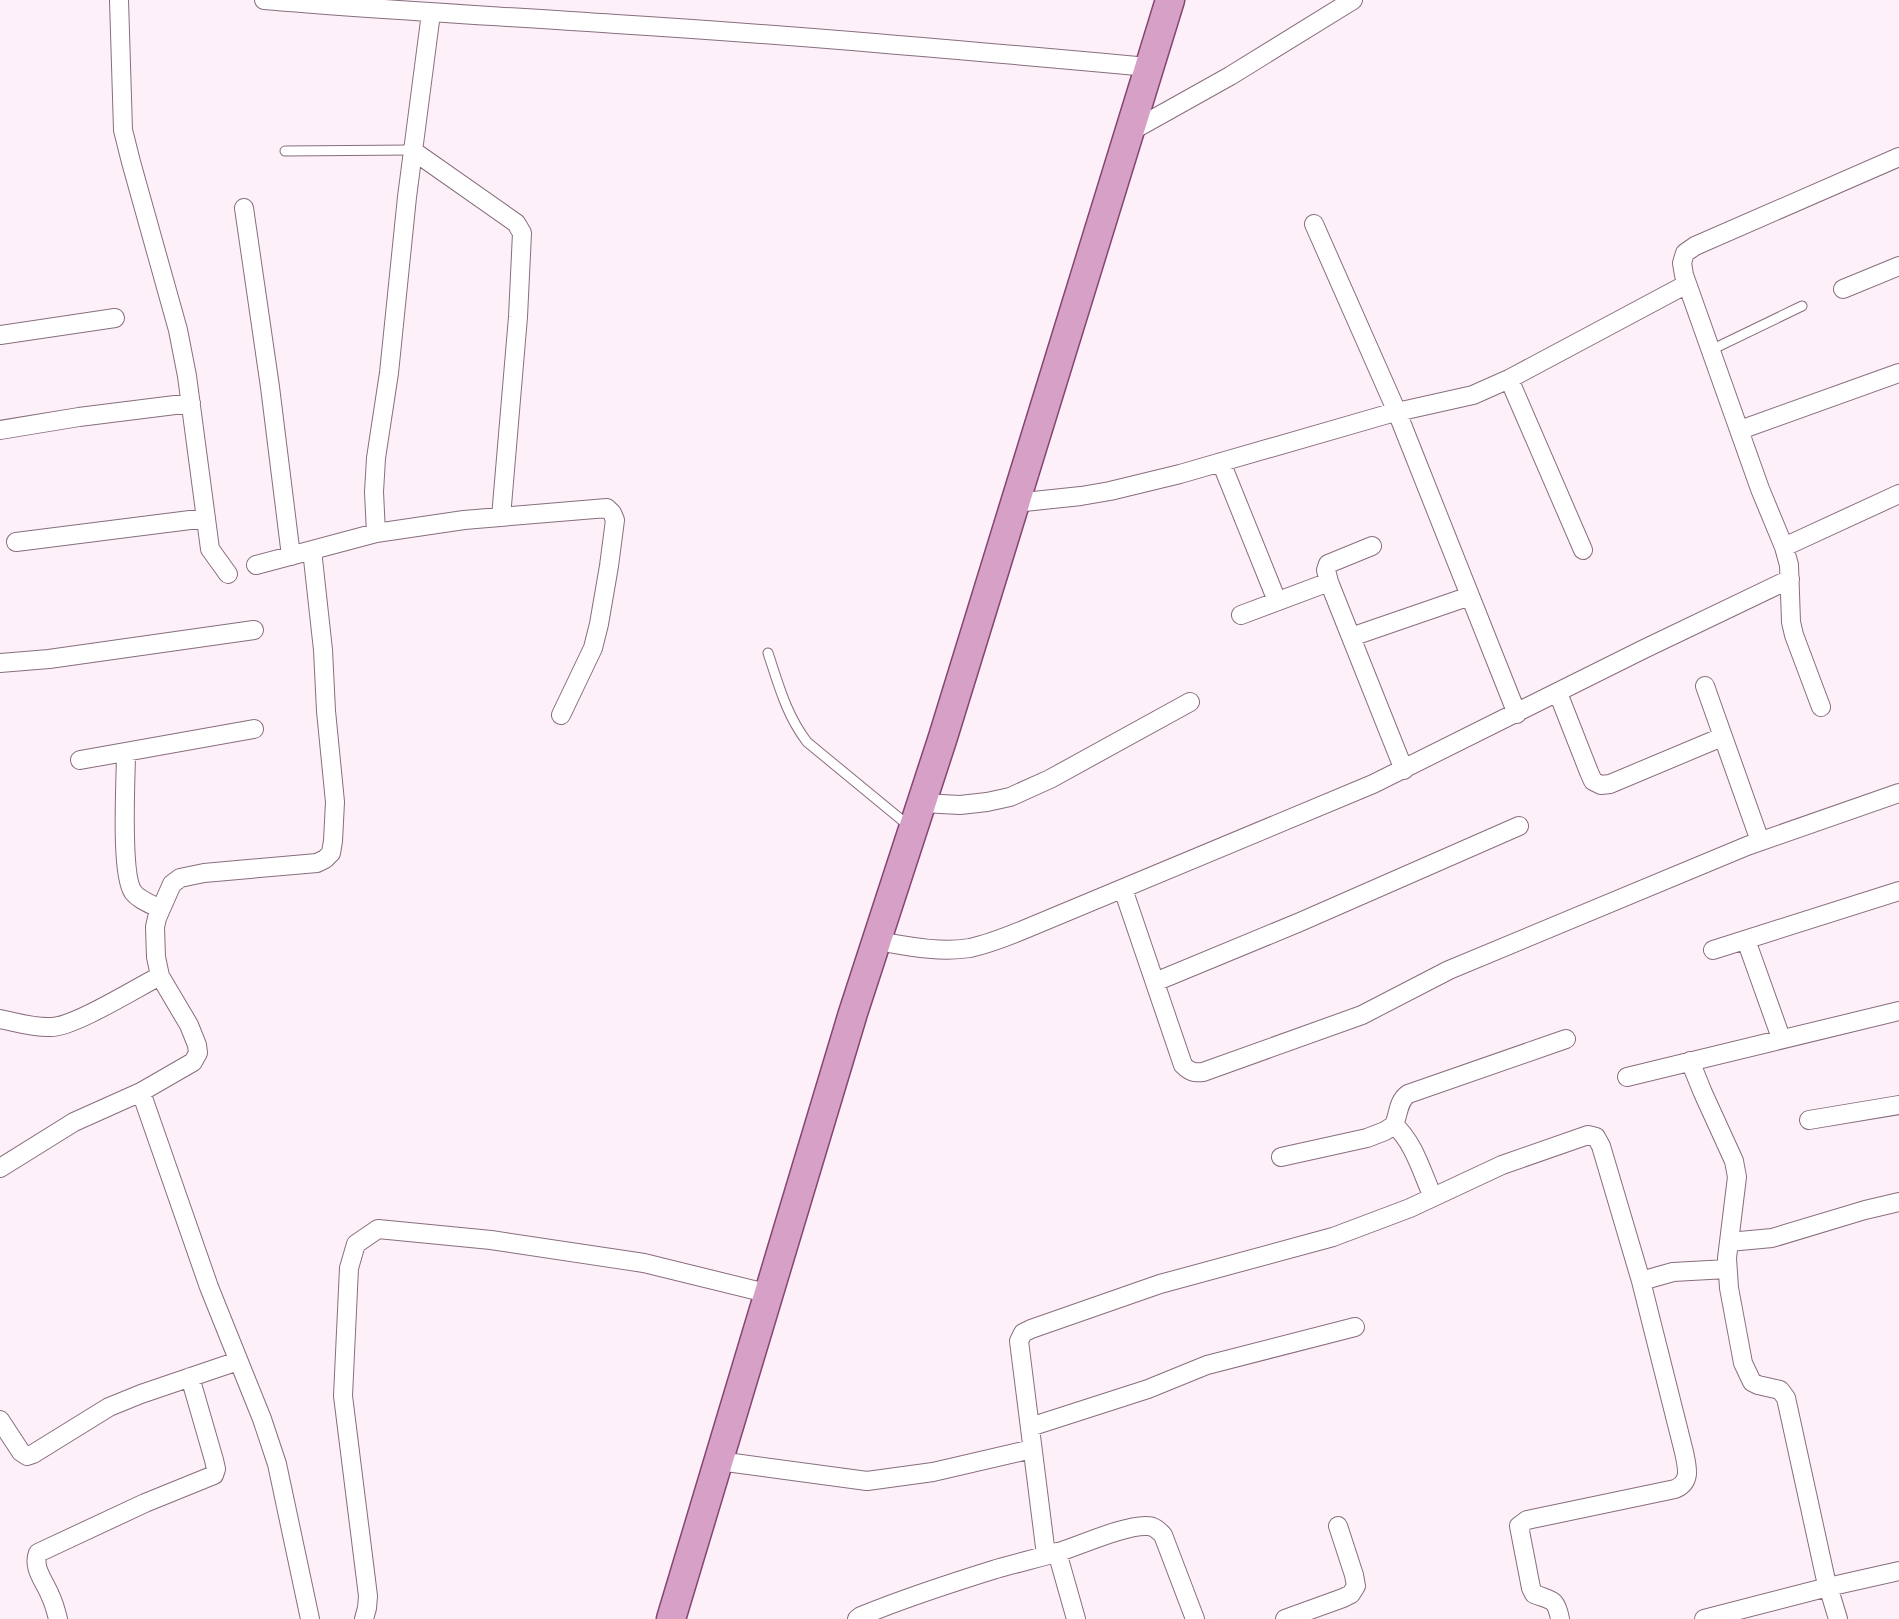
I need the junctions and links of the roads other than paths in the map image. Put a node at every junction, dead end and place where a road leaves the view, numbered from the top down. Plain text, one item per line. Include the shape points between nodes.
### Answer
1 (119, 0) edge
2 (264, 0) edge
3 (1170, 0) edge
4 (1353, 0) edge
5 (363, 4) edge
6 (431, 13) junction
7 (1149, 67) junction
8 (1128, 133) junction
9 (412, 150) junction
10 (285, 151) dead end
11 (1899, 157) edge
12 (244, 208) dead end
13 (1314, 224) dead end
14 (1899, 266) edge
15 (1687, 284) junction
16 (1843, 289) dead end
17 (1802, 306) dead end
18 (115, 318) dead end
19 (0, 335) edge
20 (1711, 350) junction
21 (1899, 373) edge
22 (1509, 379) junction
23 (190, 403) junction
24 (1397, 412) junction
25 (0, 430) edge
26 (1740, 430) junction
27 (1221, 462) junction
28 (1899, 494) edge
29 (1015, 503) junction
30 (501, 517) junction
31 (206, 518) junction
32 (376, 533) junction
33 (16, 542) dead end
34 (1372, 546) dead end
35 (1784, 547) junction
36 (312, 550) junction
37 (1583, 550) dead end
38 (291, 556) junction
39 (256, 565) dead end
40 (228, 574) dead end
41 (1790, 579) junction
42 (1329, 582) junction
43 (1470, 596) junction
44 (1277, 602) junction
45 (1240, 615) dead end
46 (254, 630) dead end
47 (1351, 637) junction
48 (768, 653) dead end
49 (0, 663) edge
50 (1705, 686) dead end
51 (1558, 693) junction
52 (1190, 702) dead end
53 (1821, 707) dead end
54 (1517, 714) junction
55 (561, 715) dead end
56 (254, 729) dead end
57 (1722, 737) junction
58 (126, 752) junction
59 (80, 760) dead end
60 (1404, 770) junction
61 (1899, 793) edge
62 (922, 803) junction
63 (1520, 826) dead end
64 (913, 830) junction
65 (1760, 841) junction
66 (1123, 889) junction
67 (1899, 891) edge
68 (160, 909) junction
69 (1746, 940) junction
70 (877, 941) junction
71 (1713, 950) dead end
72 (160, 976) junction
73 (1155, 982) junction
74 (1899, 1011) edge
75 (0, 1019) edge
76 (1781, 1038) junction
77 (1566, 1039) dead end
78 (1690, 1061) junction
79 (1626, 1077) dead end
80 (141, 1092) junction
81 (1899, 1105) edge
82 (1809, 1120) dead end
83 (1394, 1125) junction
84 (1281, 1157) dead end
85 (0, 1167) edge
86 (1433, 1197) junction
87 (1899, 1202) edge
88 (1729, 1242) junction
89 (1727, 1269) junction
90 (1641, 1281) junction
91 (770, 1294) junction
92 (1355, 1327) dead end
93 (238, 1361) junction
94 (190, 1377) junction
95 (0, 1420) edge
96 (1030, 1427) junction
97 (1032, 1449) junction
98 (719, 1461) junction
99 (1338, 1526) dead end
100 (1052, 1554) junction
101 (1899, 1570) edge
102 (1828, 1587) junction
103 (58, 1619) edge
104 (310, 1619) edge
105 (364, 1619) edge
106 (671, 1619) edge
107 (857, 1619) edge
108 (1076, 1619) edge
109 (1195, 1619) edge
110 (1285, 1619) edge
111 (1560, 1619) edge
112 (1704, 1619) edge
113 (1838, 1619) edge

1 - 23 street via 123,130 178,330
2 - 5 street
3 - 7 main road
4 - 8 street
5 - 6 street
6 - 7 street via 898,44
6 - 9 street
7 - 8 main road
8 - 29 main road
9 - 10 lane
9 - 30 street via 516,223 522,233 519,317
9 - 32 street via 389,373 376,458
11 - 15 street via 1695,246 1685,253 1682,263
12 - 38 street
13 - 24 street
14 - 16 street
15 - 20 street
15 - 22 street
17 - 20 lane
18 - 19 street
20 - 26 street
21 - 26 street
22 - 24 street via 1473,395
22 - 37 street
23 - 25 street
23 - 31 street
24 - 27 street
24 - 43 street
26 - 35 street
27 - 29 street via 1110,491
27 - 44 street
28 - 35 street
29 - 62 main road
30 - 32 street
30 - 55 street via 606,508 615,520 593,648
31 - 33 street
31 - 40 street via 210,549
32 - 36 street
34 - 42 street via 1328,564
35 - 41 street
36 - 38 street
36 - 68 street via 335,802 331,852 317,862 180,878 172,884
38 - 39 street
41 - 51 street
41 - 53 street via 1794,635
42 - 44 street
42 - 47 street
43 - 47 street
43 - 54 street
44 - 45 street
46 - 49 street
47 - 60 street
48 - 64 lane via 785,706 807,742
50 - 57 street
51 - 54 street
51 - 57 street via 1589,772 1601,785
52 - 62 street via 1010,797 960,805
54 - 60 street
56 - 58 street
57 - 65 street
58 - 59 street
58 - 68 street via 129,885 134,894
60 - 66 street
61 - 65 street
62 - 64 main road
63 - 73 street
64 - 70 main road
65 - 73 street via 1449,970 1362,1015 1203,1072 1194,1073 1184,1065
66 - 70 street via 969,948 930,949
66 - 73 street
67 - 69 street
68 - 72 street via 155,927
69 - 71 street
69 - 76 street
70 - 91 main road
72 - 75 street via 60,1026 42,1027
72 - 80 street via 189,1025 198,1053 184,1069
74 - 76 street
76 - 78 street
77 - 83 street via 1408,1094 1403,1097
78 - 79 street
78 - 88 street via 1734,1161 1737,1177
80 - 85 street via 74,1122
80 - 93 street
81 - 82 street
83 - 84 street via 1367,1138
83 - 86 street via 1410,1145
86 - 90 street via 1502,1165 1578,1137 1596,1137
86 - 96 street via 1333,1237 1160,1284 1023,1333 1019,1341
87 - 88 street via 1772,1238
88 - 89 street
89 - 90 street via 1673,1272
89 - 102 street via 1747,1375 1758,1385 1780,1390 1786,1398
90 - 111 street via 1687,1476 1675,1489 1534,1518 1519,1526 1531,1588 1534,1594 1554,1601
91 - 98 main road
91 - 105 street via 644,1263 491,1240 378,1229 356,1244 349,1268 343,1396 368,1596
92 - 96 street via 1207,1365 1148,1389
93 - 94 street
93 - 104 street via 277,1464
94 - 95 street via 109,1407 27,1456
94 - 103 street via 214,1460 214,1475 38,1553 37,1567
96 - 97 street
97 - 98 street via 933,1472 867,1481
97 - 100 street
98 - 106 main road
99 - 110 street via 1356,1586 1343,1598
100 - 107 street via 909,1597
100 - 108 street
100 - 109 street via 1139,1527 1157,1529 1163,1535
101 - 102 street
102 - 112 street
102 - 113 street

